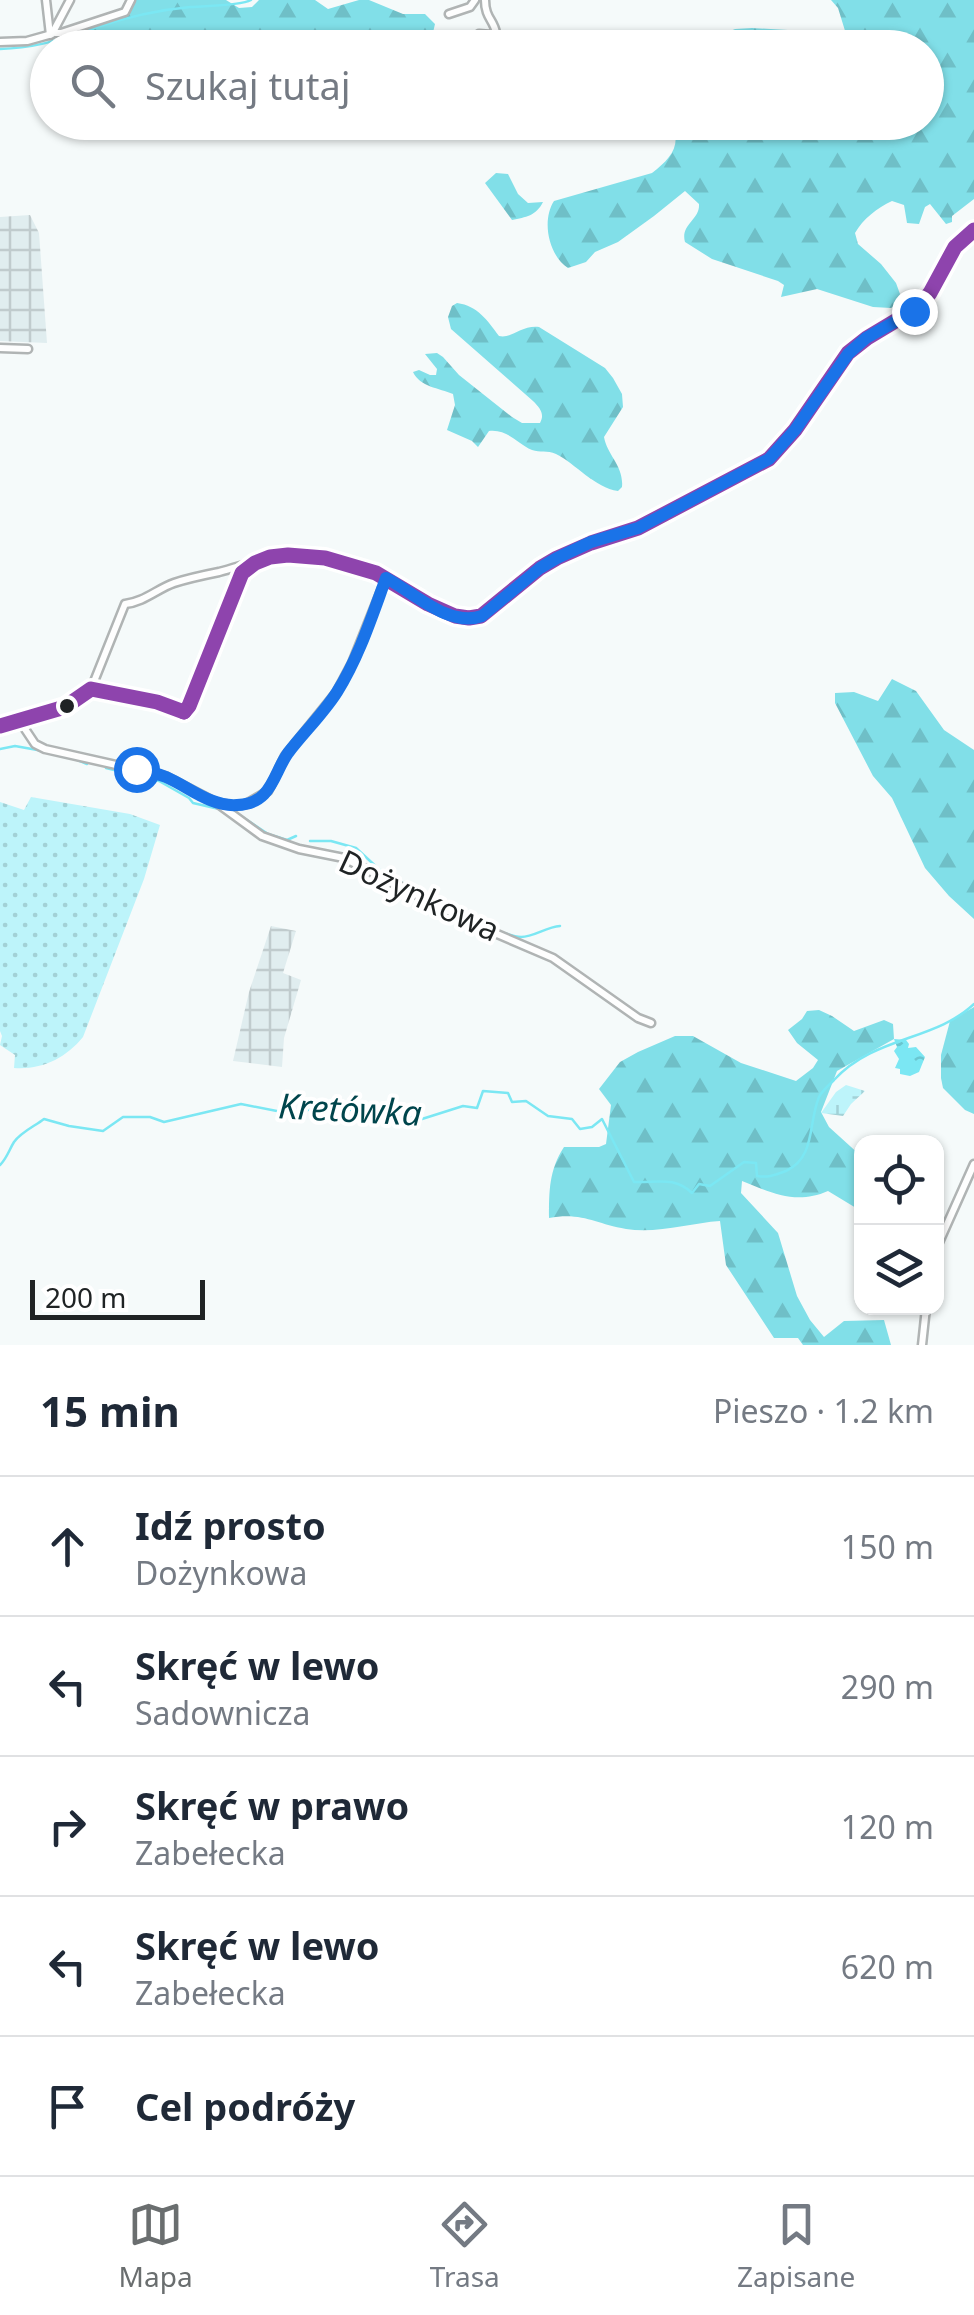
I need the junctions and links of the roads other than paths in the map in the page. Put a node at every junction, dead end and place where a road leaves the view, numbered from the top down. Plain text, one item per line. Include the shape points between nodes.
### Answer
1 (46, 0) edge
2 (70, 0) edge
3 (131, 0) edge
4 (475, 0) edge
5 (485, 0) edge
6 (448, 14) dead end
7 (51, 30) edge
8 (54, 30) edge
9 (70, 30) edge
10 (495, 30) edge
11 (30, 40) edge
12 (0, 42) edge
13 (974, 230) edge
14 (0, 348) edge
15 (28, 350) dead end
16 (252, 563) junction
17 (386, 578) junction
18 (90, 689) junction
19 (19, 720) junction
20 (1, 725) edge
21 (218, 803) junction
22 (651, 1023) dead end
23 (974, 1164) edge
24 (944, 1231) edge
25 (925, 1315) edge
26 (922, 1345) edge

1 - 7 street
2 - 8 street
3 - 9 street via 125,12
4 - 6 street
5 - 10 street
11 - 12 street
13 - 17 street via 955,247 917,308 848,354 769,459 638,528 557,558 482,616 447,614
14 - 15 street
16 - 17 street via 292,554
16 - 18 street via 176,582 125,604
16 - 18 street via 184,712
17 - 21 street via 336,693 268,790 246,804
18 - 19 street via 66,707
19 - 20 street
19 - 21 street, Dożynkowa via 45,749 155,773
21 - 22 street, Dożynkowa via 262,836 344,858 553,958
23 - 24 street
25 - 26 street

